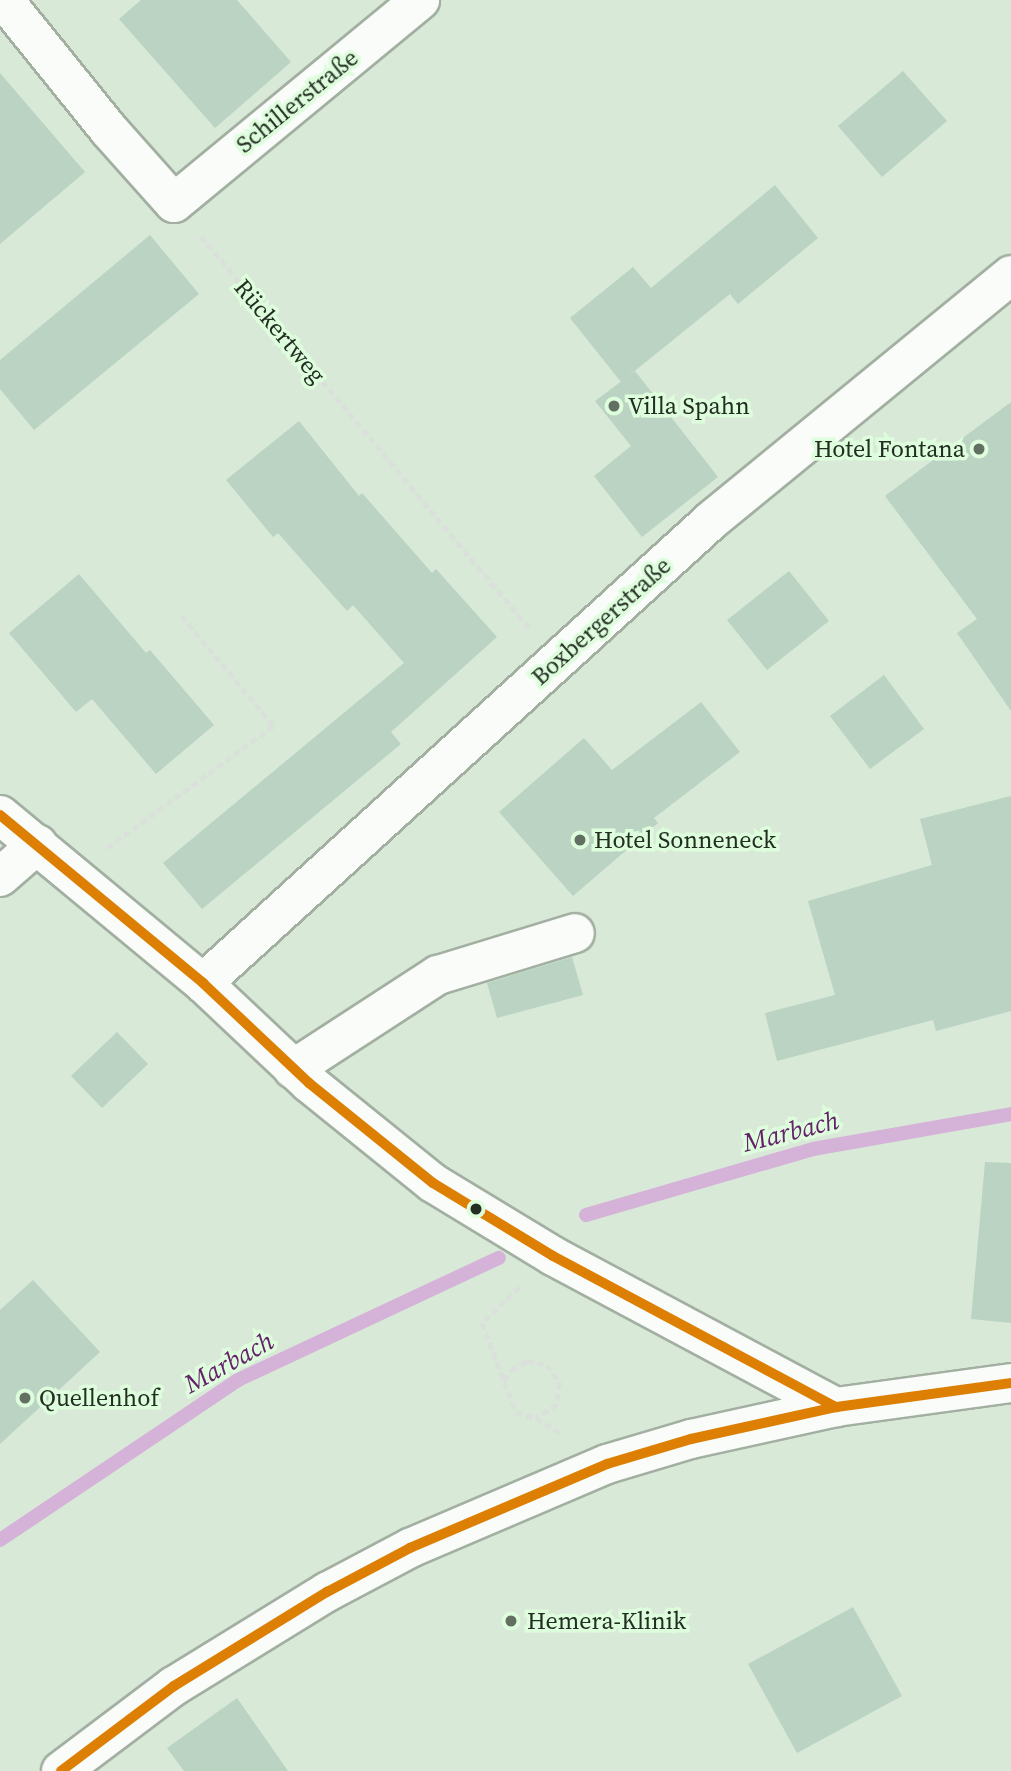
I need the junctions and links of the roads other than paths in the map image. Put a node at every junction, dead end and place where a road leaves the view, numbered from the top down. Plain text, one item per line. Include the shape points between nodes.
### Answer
1 (4, 0) edge
2 (420, 0) edge
3 (1011, 275) edge
4 (0, 815) edge
5 (38, 844) junction
6 (0, 877) edge
7 (575, 933) dead end
8 (203, 983) junction
9 (293, 1069) junction
10 (1011, 1383) edge
11 (836, 1407) junction
12 (61, 1771) edge

1 - 2 street, Schillerstraße via 174,203
3 - 8 street, Boxbergerstraße via 713,519
4 - 5 street
5 - 6 street
5 - 8 street
7 - 9 street via 438,975
8 - 9 street
9 - 11 street via 433,1183 553,1256
10 - 11 street
11 - 12 street via 691,1439 607,1464 410,1548 327,1592 174,1686

